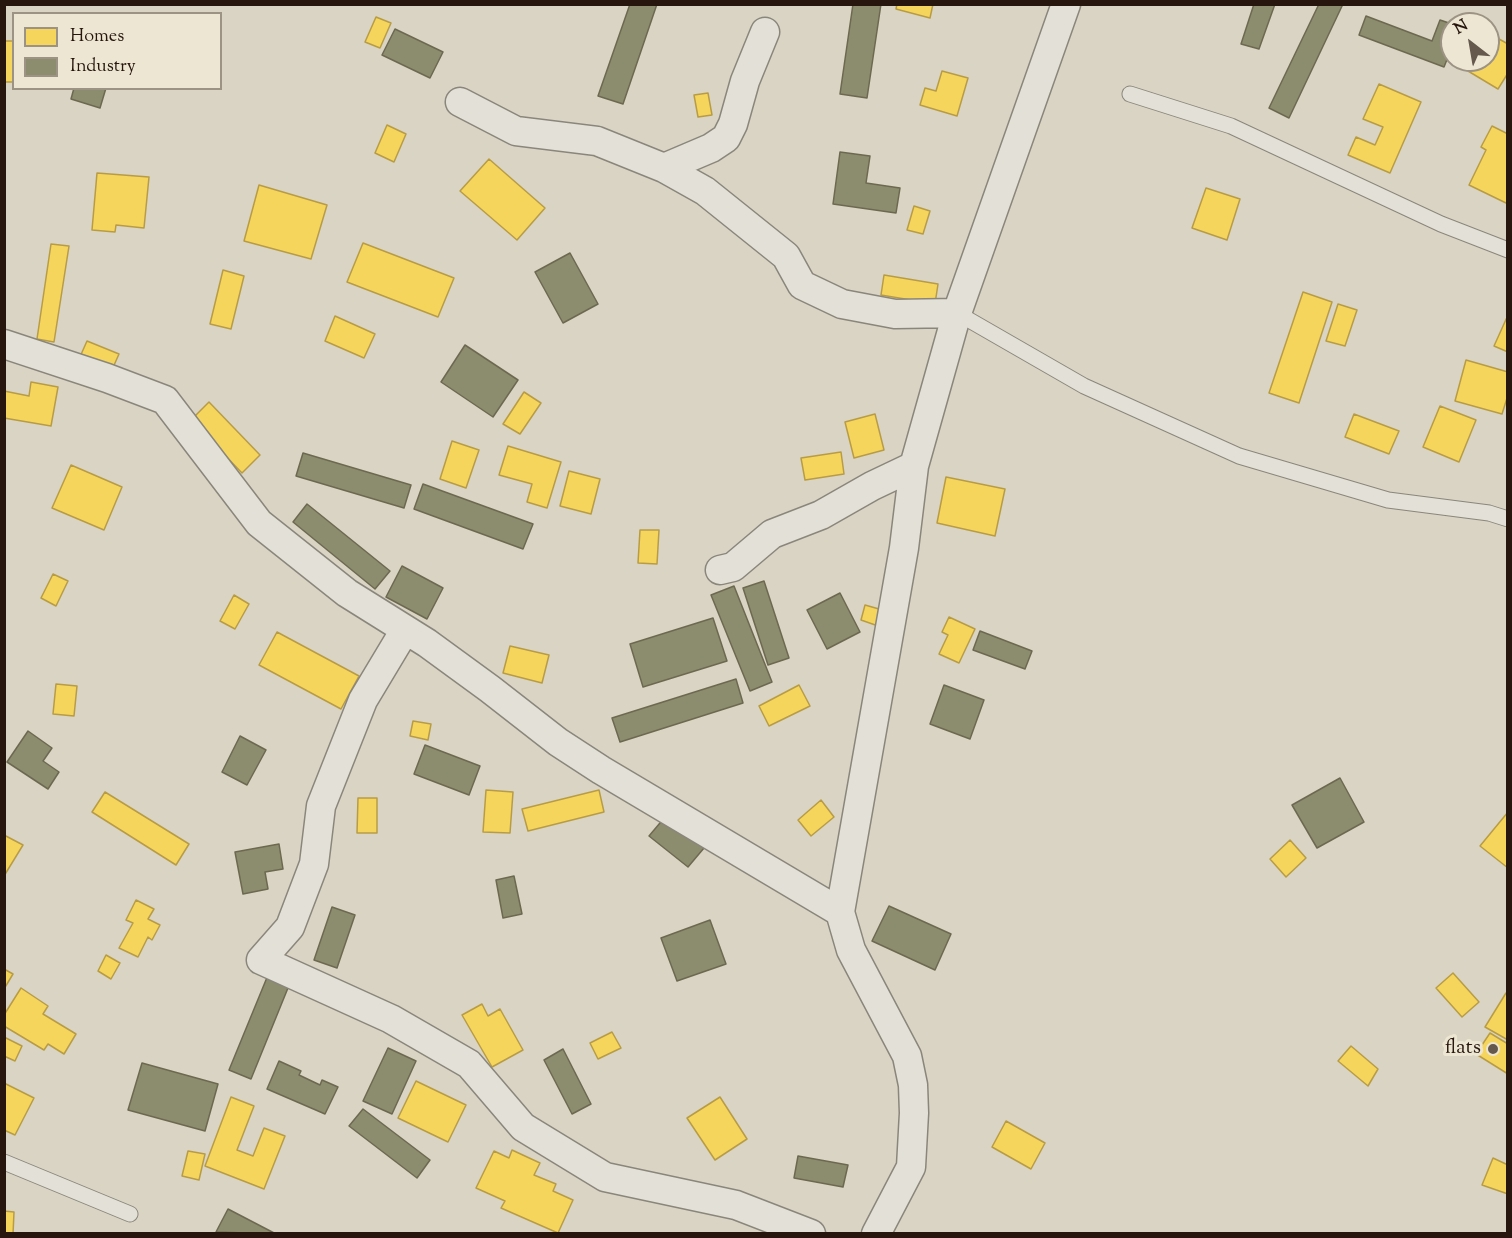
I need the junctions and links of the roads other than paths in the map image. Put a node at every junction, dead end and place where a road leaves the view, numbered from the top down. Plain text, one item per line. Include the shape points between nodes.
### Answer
1 (1066, 4) edge
2 (765, 32) dead end
3 (1131, 94) dead end
4 (460, 102) dead end
5 (664, 168) junction
6 (1508, 250) edge
7 (957, 313) junction
8 (4, 344) edge
9 (914, 466) junction
10 (1508, 519) edge
11 (720, 570) dead end
12 (405, 630) junction
13 (840, 912) junction
14 (4, 1162) edge
15 (130, 1214) dead end
16 (811, 1233) edge
17 (876, 1233) edge

1 - 7 street
2 - 5 street via 726,138
3 - 6 lane via 1231,126 1440,224
4 - 5 street via 516,130 597,141
5 - 7 street via 705,191 786,256 802,285 842,304 895,314
7 - 9 street
7 - 10 lane via 1084,386 1239,456 1388,500
8 - 12 street via 165,400 259,523 347,592
9 - 11 street via 821,515 772,534 734,567
9 - 13 street via 904,548
12 - 13 street via 558,742
12 - 16 street via 363,700 321,806 314,864 290,927 261,960 392,1018 470,1064 523,1127 605,1177 736,1205
13 - 17 street via 851,950 906,1056 913,1085 911,1167
14 - 15 lane

